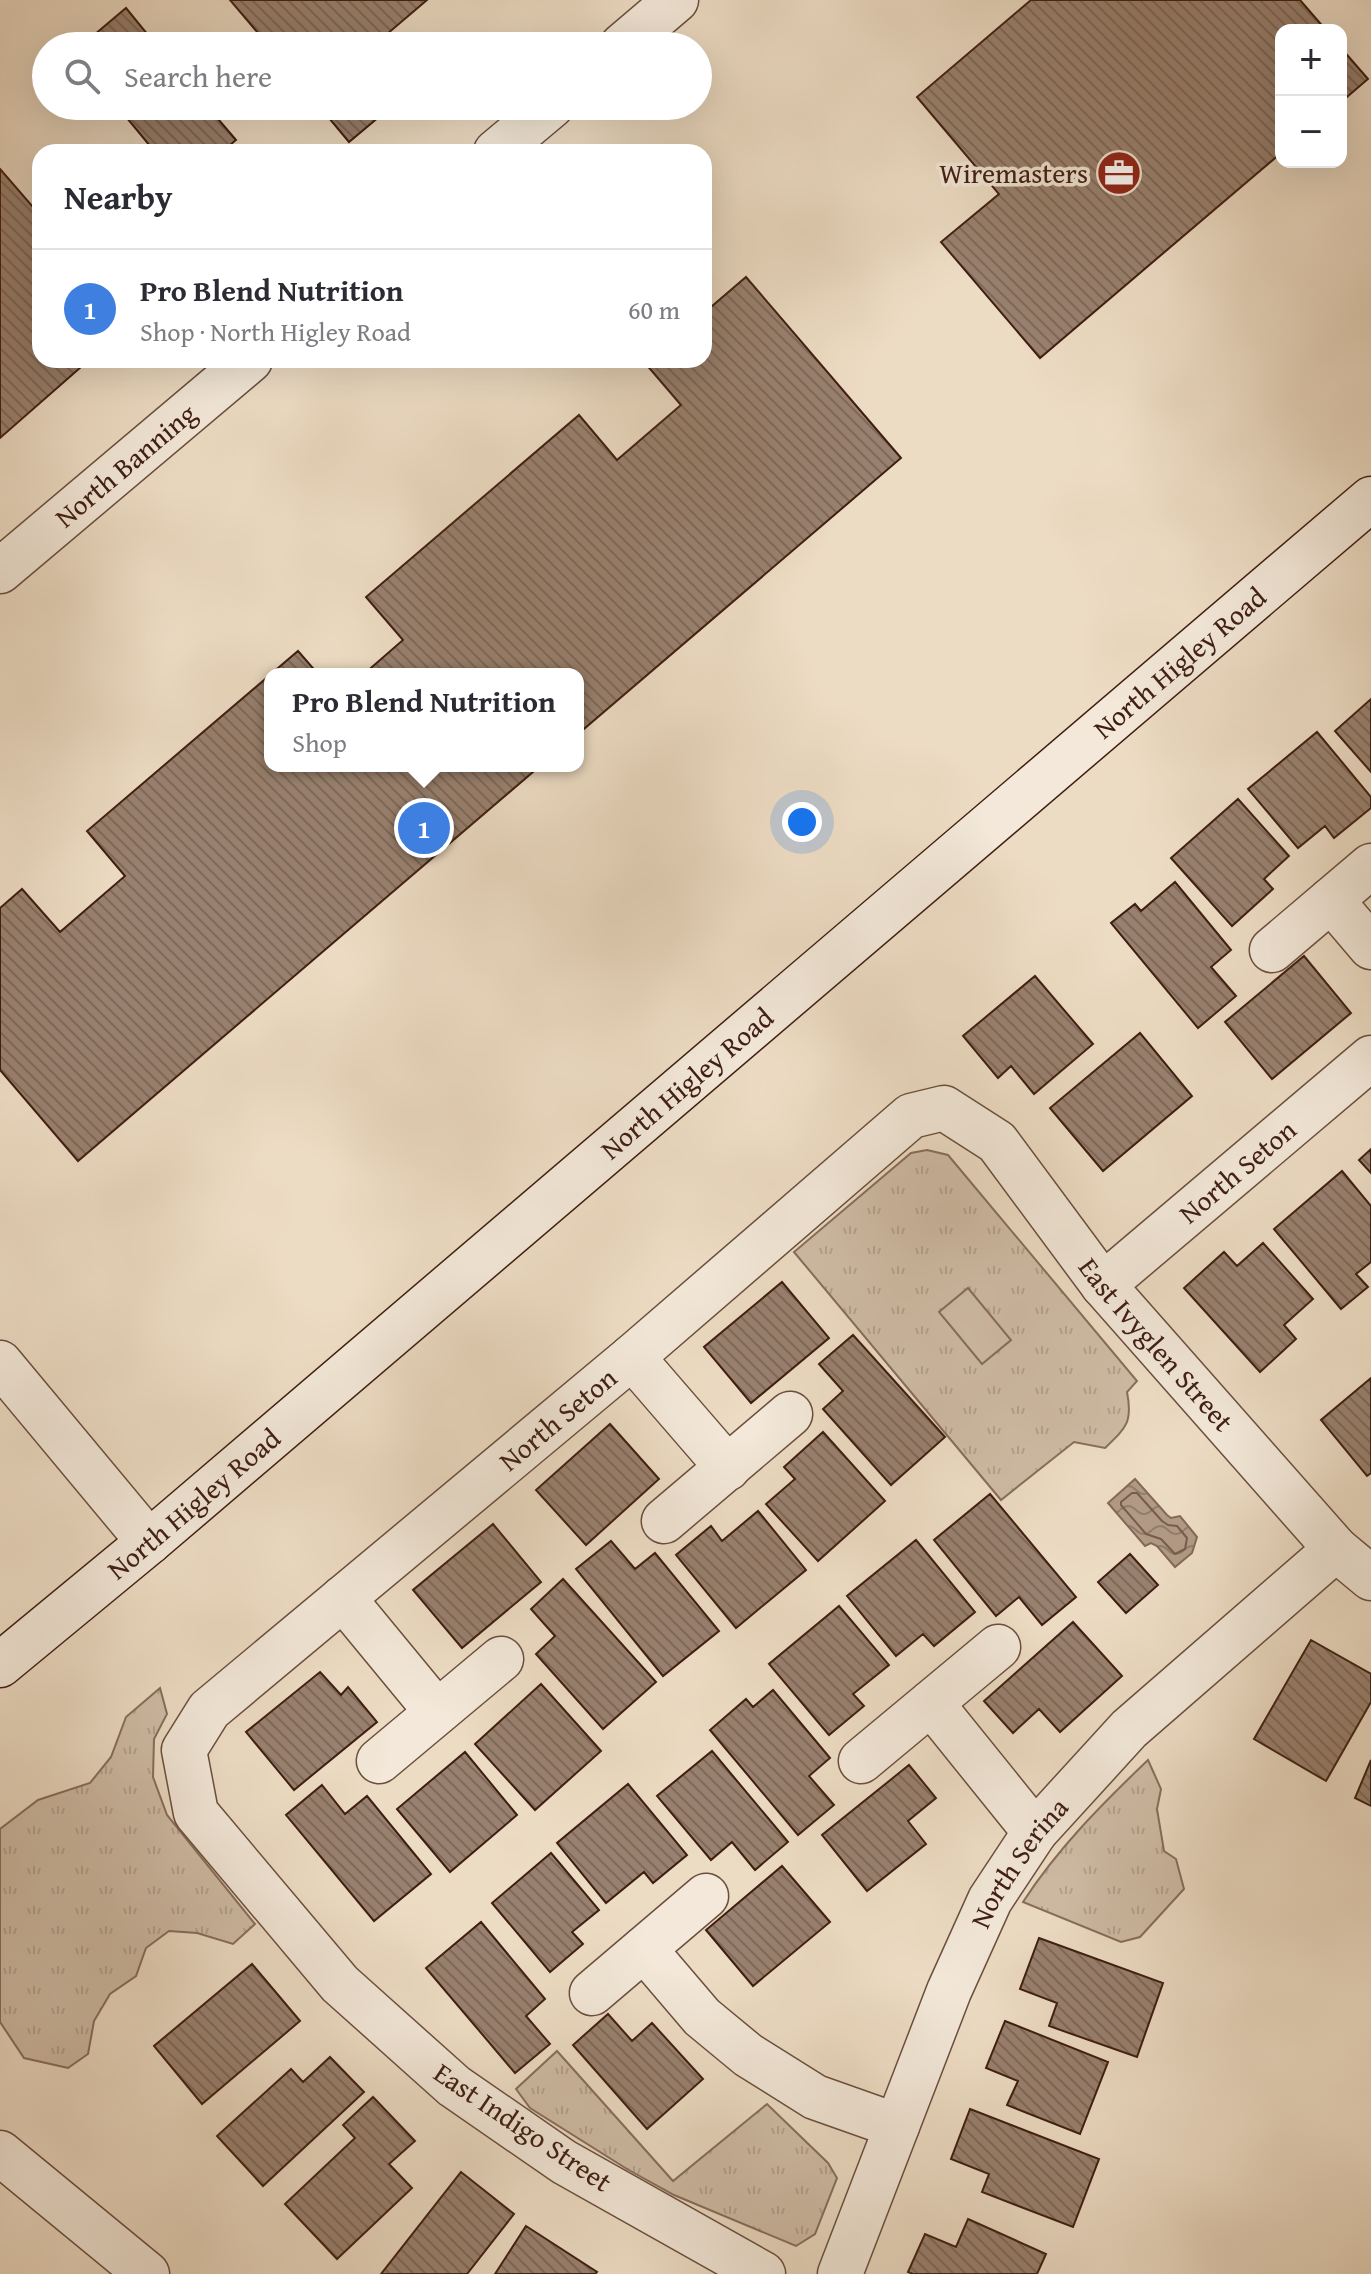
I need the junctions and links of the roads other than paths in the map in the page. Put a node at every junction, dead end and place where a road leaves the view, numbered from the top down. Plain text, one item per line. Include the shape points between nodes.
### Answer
1 (676, 0) edge
2 (638, 32) edge
3 (534, 120) edge
4 (506, 144) edge
5 (241, 368) edge
6 (1371, 499) edge
7 (0, 571) edge
8 (1371, 866) edge
9 (1331, 900) junction
10 (1371, 947) edge
11 (1272, 950) dead end
12 (1371, 1058) edge
13 (944, 1108) joint
14 (1103, 1285) junction
15 (632, 1357) junction
16 (0, 1363) edge
17 (790, 1414) dead end
18 (728, 1468) junction
19 (664, 1521) dead end
20 (149, 1542) junction
21 (1336, 1549) junction
22 (1371, 1578) edge
23 (343, 1598) junction
24 (998, 1647) dead end
25 (501, 1659) dead end
26 (0, 1665) edge
27 (931, 1703) junction
28 (437, 1712) junction
29 (184, 1750) joint
30 (379, 1761) dead end
31 (861, 1761) dead end
32 (1035, 1832) junction
33 (706, 1896) dead end
34 (644, 1949) junction
35 (592, 1993) dead end
36 (897, 2126) junction
37 (0, 2153) edge
38 (147, 2274) edge
39 (763, 2274) edge
40 (840, 2274) edge

1 - 2 street
3 - 4 street
5 - 7 street, North Banning
6 - 20 street, North Higley Road
8 - 9 street
9 - 10 street
9 - 11 street
12 - 14 street, North Seton
13 - 14 street, East Ivyglen Street via 997,1142
13 - 15 street, North Seton via 911,1116
14 - 21 street, East Ivyglen Street
15 - 18 street
15 - 23 street, North Seton
16 - 20 street
17 - 18 street
18 - 19 street
20 - 26 street, North Higley Road
21 - 22 street, East Ivyglen Street
21 - 32 street, North Serina via 1129,1729
23 - 28 street
23 - 29 street, North Seton via 209,1710
24 - 27 street
25 - 28 street
27 - 31 street
27 - 32 street
28 - 30 street
29 - 39 street, East Indigo Street via 196,1813 340,1984 454,2086 527,2137
32 - 36 street, North Serina via 990,1900
33 - 34 street
34 - 35 street
34 - 36 street via 702,2017 748,2055 815,2097
36 - 40 street, North Serina
37 - 38 street

